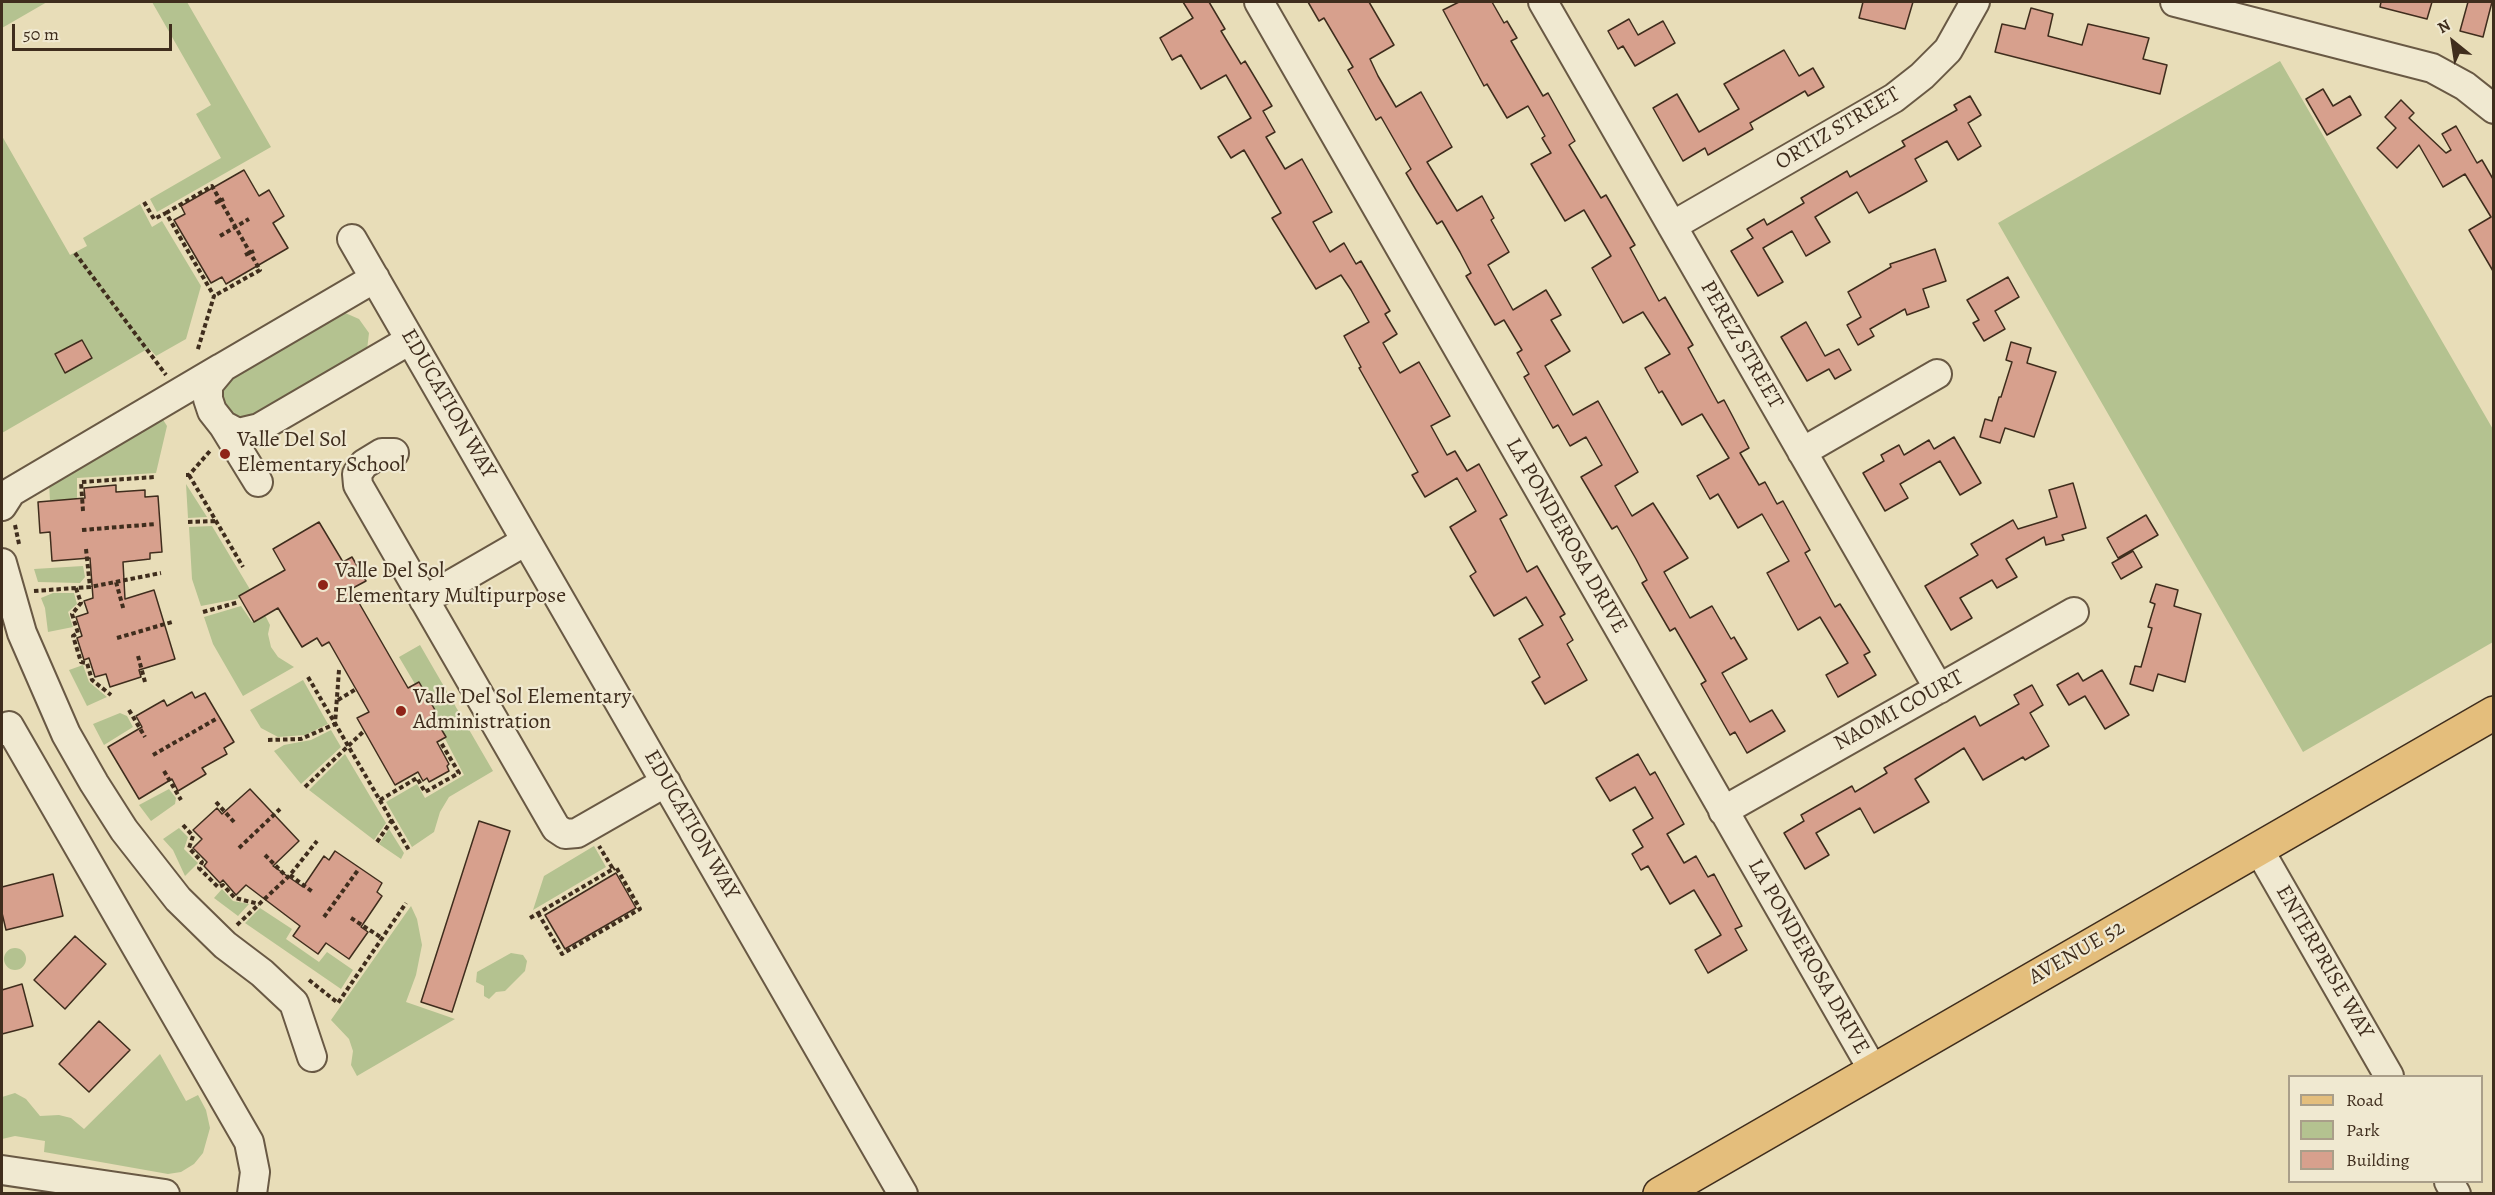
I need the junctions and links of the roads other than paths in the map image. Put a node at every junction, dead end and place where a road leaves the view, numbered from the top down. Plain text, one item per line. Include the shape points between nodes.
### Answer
1 (1259, 2) edge
2 (1543, 2) edge
3 (1975, 2) edge
4 (2175, 2) edge
5 (2493, 109) edge
6 (1672, 226) junction
7 (352, 238) dead end
8 (375, 278) junction
9 (410, 340) junction
10 (223, 367) junction
11 (1937, 374) dead end
12 (220, 434) junction
13 (1802, 452) junction
14 (394, 453) dead end
15 (258, 482) dead end
16 (9, 511) edge
17 (526, 541) junction
18 (10, 555) edge
19 (424, 600) junction
20 (2074, 612) dead end
21 (1940, 688) junction
22 (2493, 713) edge
23 (2, 731) edge
24 (666, 782) junction
25 (1724, 811) junction
26 (2258, 848) junction
27 (312, 1057) dead end
28 (1873, 1070) junction
29 (2388, 1075) edge
30 (2, 1170) edge
31 (165, 1194) edge
32 (252, 1194) edge
33 (903, 1194) edge
34 (1660, 1194) edge

1 - 25 street, LA PONDEROSA DRIVE
2 - 6 street, PEREZ STREET
3 - 6 street, ORTIZ STREET via 1948,50 1894,98
4 - 5 street via 2432,68
6 - 13 street, PEREZ STREET
7 - 8 street, EDUCATION WAY
8 - 9 street, EDUCATION WAY
8 - 10 street
9 - 12 street via 259,428
9 - 17 street, EDUCATION WAY
10 - 12 street via 208,385 208,399
10 - 16 street via 171,378 11,492
11 - 13 street
12 - 15 street
13 - 21 street, PEREZ STREET
14 - 19 street via 382,453 364,464 357,474 358,485
17 - 19 street
17 - 24 street, EDUCATION WAY
18 - 27 street via 22,633 66,734 94,783 124,830 178,899 294,1003
19 - 24 street via 556,828 565,834 577,833
20 - 21 street, NAOMI COURT
21 - 25 street, NAOMI COURT
22 - 26 main road, AVENUE 52
23 - 32 street via 9,726 249,1142 255,1172
24 - 33 street, EDUCATION WAY
25 - 28 street, LA PONDEROSA DRIVE
26 - 28 main road, AVENUE 52
26 - 29 street, ENTERPRISE WAY
28 - 34 main road, AVENUE 52
30 - 31 street

